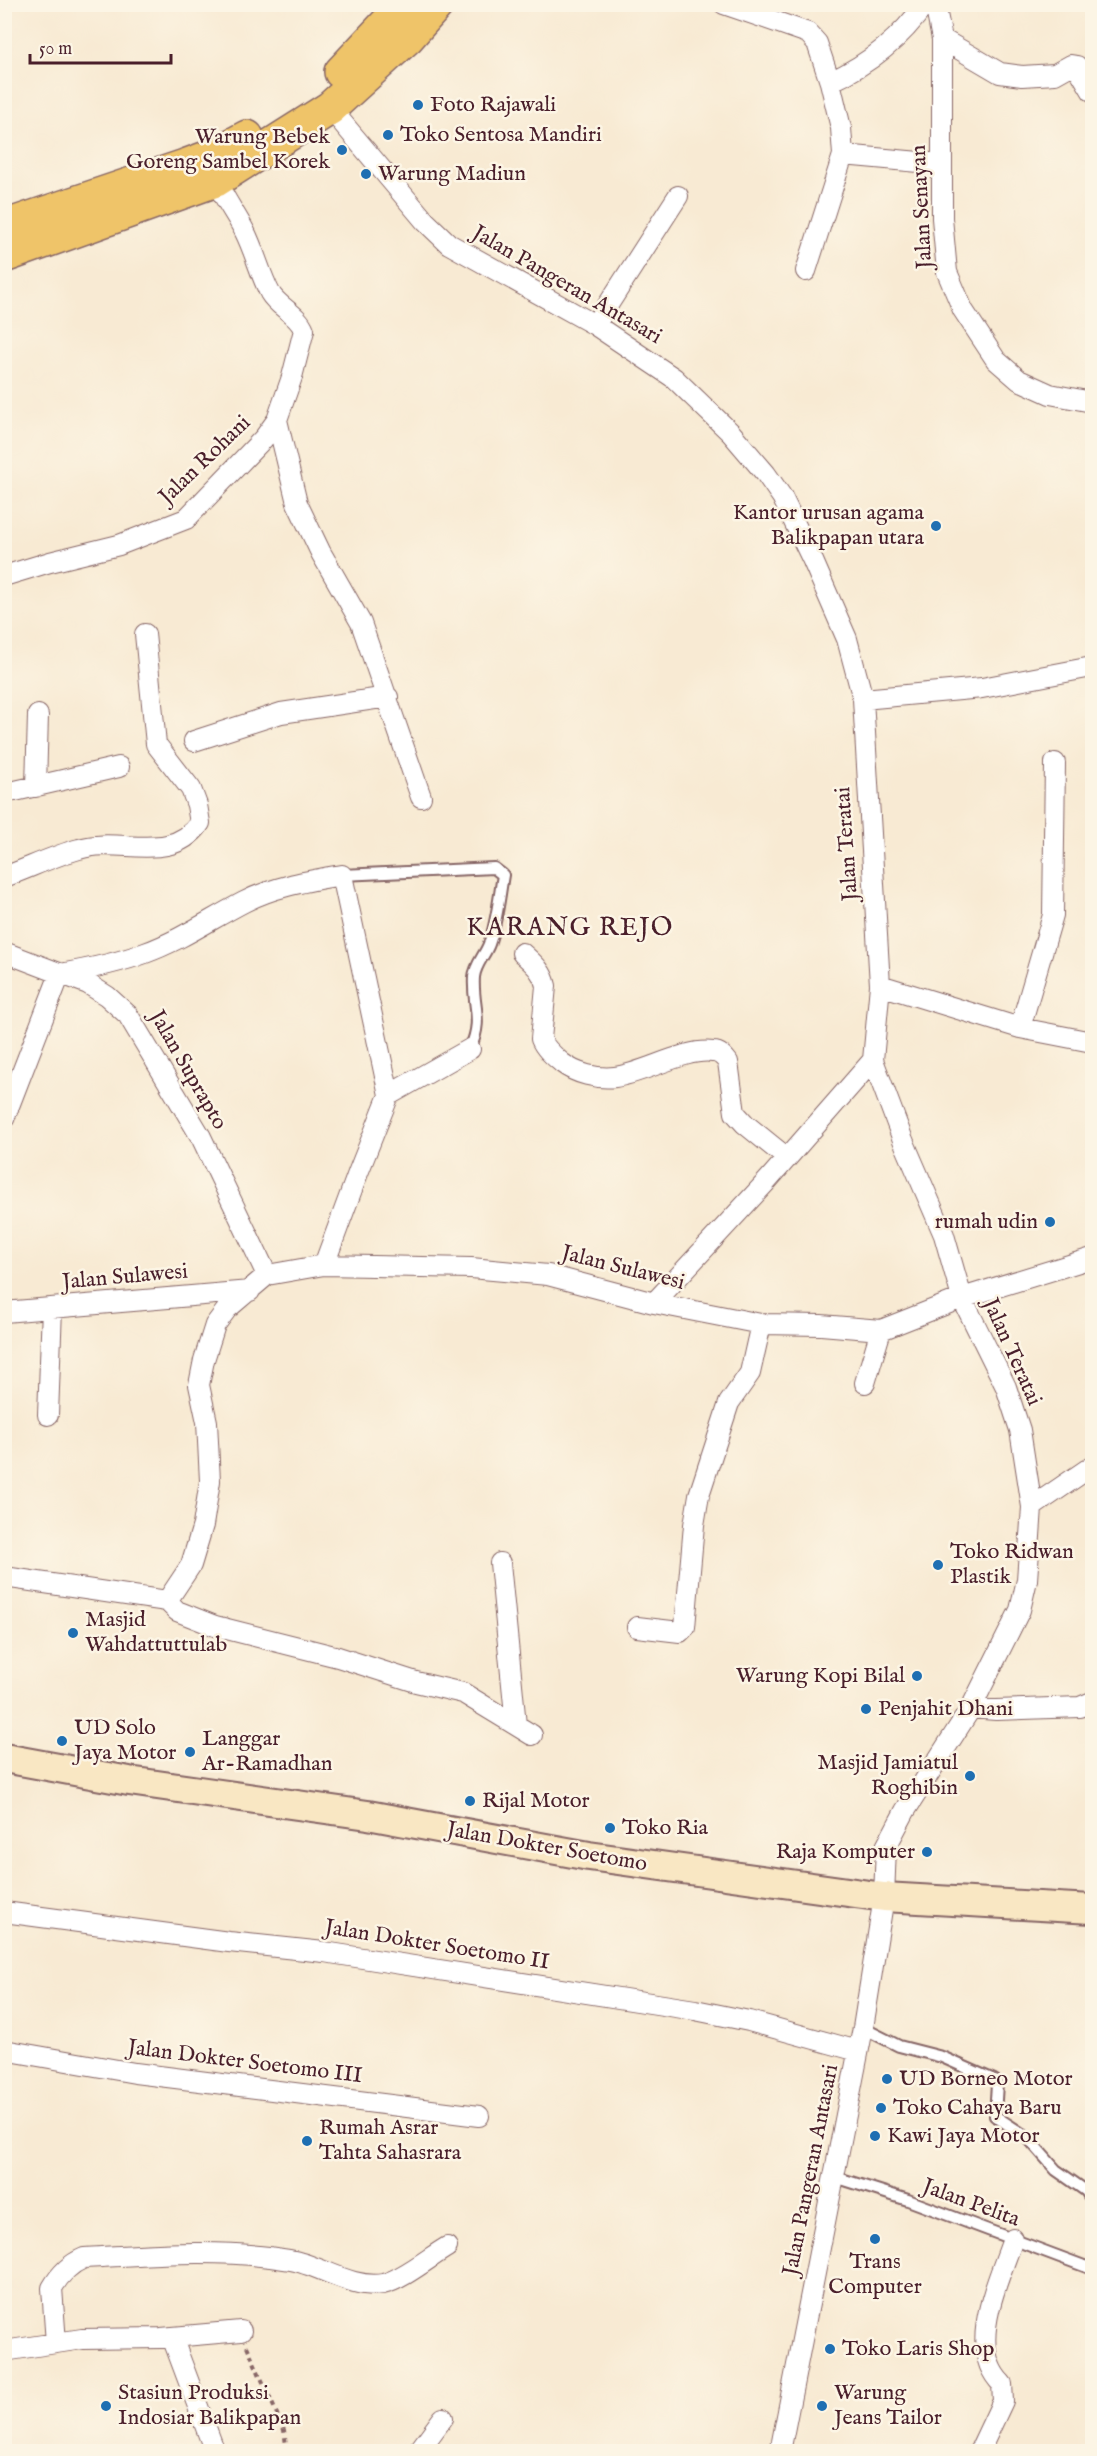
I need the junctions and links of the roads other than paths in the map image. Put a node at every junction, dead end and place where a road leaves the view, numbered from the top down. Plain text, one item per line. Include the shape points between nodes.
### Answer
1 (405, 4) edge
2 (437, 4) edge
3 (724, 4) edge
4 (925, 4) edge
5 (935, 4) edge
6 (942, 39) junction
7 (830, 82) junction
8 (1092, 91) edge
9 (330, 108) junction
10 (843, 155) junction
11 (942, 164) junction
12 (216, 180) junction
13 (678, 196) dead end
14 (4, 227) edge
15 (4, 256) edge
16 (806, 271) dead end
17 (595, 325) junction
18 (1092, 402) edge
19 (277, 420) junction
20 (4, 576) edge
21 (145, 634) dead end
22 (1092, 667) edge
23 (388, 697) junction
24 (862, 699) junction
25 (38, 715) dead end
26 (194, 741) dead end
27 (1055, 763) dead end
28 (118, 767) dead end
29 (36, 787) junction
30 (4, 792) edge
31 (422, 797) dead end
32 (342, 875) junction
33 (4, 877) edge
34 (4, 952) edge
35 (522, 953) dead end
36 (60, 974) junction
37 (880, 985) junction
38 (1020, 1028) junction
39 (1092, 1042) edge
40 (470, 1049) joint
41 (873, 1060) junction
42 (389, 1095) junction
43 (4, 1119) edge
44 (787, 1158) junction
45 (1092, 1258) edge
46 (324, 1265) junction
47 (267, 1275) junction
48 (250, 1291) junction
49 (962, 1298) junction
50 (654, 1303) junction
51 (52, 1308) junction
52 (4, 1312) edge
53 (761, 1324) junction
54 (881, 1330) junction
55 (865, 1383) dead end
56 (48, 1415) dead end
57 (1092, 1466) edge
58 (1032, 1507) junction
59 (500, 1563) dead end
60 (4, 1577) edge
61 (167, 1601) junction
62 (637, 1627) dead end
63 (1092, 1702) edge
64 (971, 1708) junction
65 (4, 1758) edge
66 (884, 1898) junction
67 (1092, 1909) edge
68 (4, 1912) edge
69 (863, 2028) junction
70 (4, 2050) edge
71 (858, 2051) junction
72 (479, 2116) dead end
73 (835, 2177) junction
74 (1092, 2200) edge
75 (1013, 2239) junction
76 (447, 2247) dead end
77 (1092, 2269) edge
78 (241, 2331) road end
79 (172, 2337) junction
80 (56, 2343) junction
81 (4, 2351) edge
82 (442, 2418) dead end
83 (215, 2451) edge
84 (418, 2451) edge
85 (780, 2451) edge
86 (979, 2451) edge

1 - 14 highway via 345,68 313,95 229,147 185,166
2 - 9 highway via 407,38
3 - 7 street via 808,33 817,43
4 - 7 street via 885,50
5 - 6 street, Jalan Senayan
6 - 8 street via 1000,73 1055,74 1077,66
6 - 11 street, Jalan Senayan
7 - 10 street via 842,128
9 - 12 highway
9 - 17 street, Jalan Pangeran Antasari via 449,244
10 - 11 street
10 - 16 street
11 - 18 street, Jalan Senayan via 947,272 963,310 996,360 1019,380 1050,394
12 - 15 highway
12 - 19 street, Jalan Rohani via 244,230 271,295 304,330
13 - 17 street
17 - 24 street, Jalan Pangeran Antasari via 674,378 718,419 766,474 803,540 847,639
19 - 20 street, Jalan Rohani via 186,519 119,545
19 - 23 street via 297,503 361,622
21 - 33 street via 156,744 192,789 200,823 190,836 168,847 97,845
22 - 24 street via 982,687
23 - 26 street via 281,712
23 - 31 street
24 - 37 street, Jalan Teratai
25 - 29 street
27 - 38 street via 1053,915
28 - 29 street
29 - 30 street
32 - 36 street via 288,884 245,901 190,933 145,953
32 - 40 lane via 494,868 503,875 489,944 474,978 478,1025
32 - 42 street
34 - 36 street, Jalan Suprapto
35 - 44 street via 544,978 541,1039 557,1059 582,1073 615,1077 715,1052 728,1062 735,1113
36 - 43 street
36 - 47 street, Jalan Suprapto via 88,984 128,1015 201,1137
37 - 38 street
37 - 41 street, Jalan Teratai
38 - 39 street
40 - 42 street
41 - 44 street
41 - 49 street, Jalan Teratai via 944,1235
42 - 46 street
44 - 50 street
45 - 49 street, Jalan Sulawesi
46 - 47 street, Jalan Sulawesi
46 - 50 street, Jalan Sulawesi via 471,1268 548,1275
47 - 48 street
48 - 51 street, Jalan Sulawesi
48 - 61 street via 227,1309 215,1325 204,1360 199,1385 207,1422 210,1481 203,1525 190,1565
49 - 54 street, Jalan Sulawesi
49 - 58 street, Jalan Teratai via 1006,1387 1020,1431
50 - 53 street, Jalan Sulawesi
51 - 52 street, Jalan Sulawesi
51 - 56 street
53 - 54 street, Jalan Sulawesi
53 - 62 street via 750,1373 729,1403 701,1487 685,1627 680,1632
54 - 55 street
57 - 58 street
58 - 64 street, Jalan Teratai via 1027,1580 1020,1610
59 - 61 street via 524,1730 463,1693 215,1626 177,1611
60 - 61 street
63 - 64 street via 1080,1707
64 - 66 street, Jalan Teratai via 905,1810 886,1847
65 - 66 street, Jalan Dokter Soetomo via 368,1815 589,1856
66 - 67 street, Jalan Dokter Soetomo
66 - 69 street, Jalan Pangeran Antasari
68 - 71 street, Jalan Dokter Soetomo II via 324,1952 694,2010
69 - 71 street, Jalan Pangeran Antasari
69 - 74 lane via 899,2046 942,2056 994,2080 995,2116 1027,2137 1056,2170 1086,2191
70 - 72 street, Jalan Dokter Soetomo III via 135,2073
71 - 73 street, Jalan Pangeran Antasari
73 - 75 lane, Jalan Pelita
73 - 85 street, Jalan Pangeran Antasari
75 - 77 lane, Jalan Pelita
75 - 86 street via 986,2329 986,2356 993,2375 1002,2384 1003,2401
76 - 80 street via 383,2284 362,2283 293,2260 240,2253 84,2258 66,2269 52,2288
78 - 79 street
79 - 80 street via 93,2338
79 - 83 street
80 - 81 street
82 - 84 street

